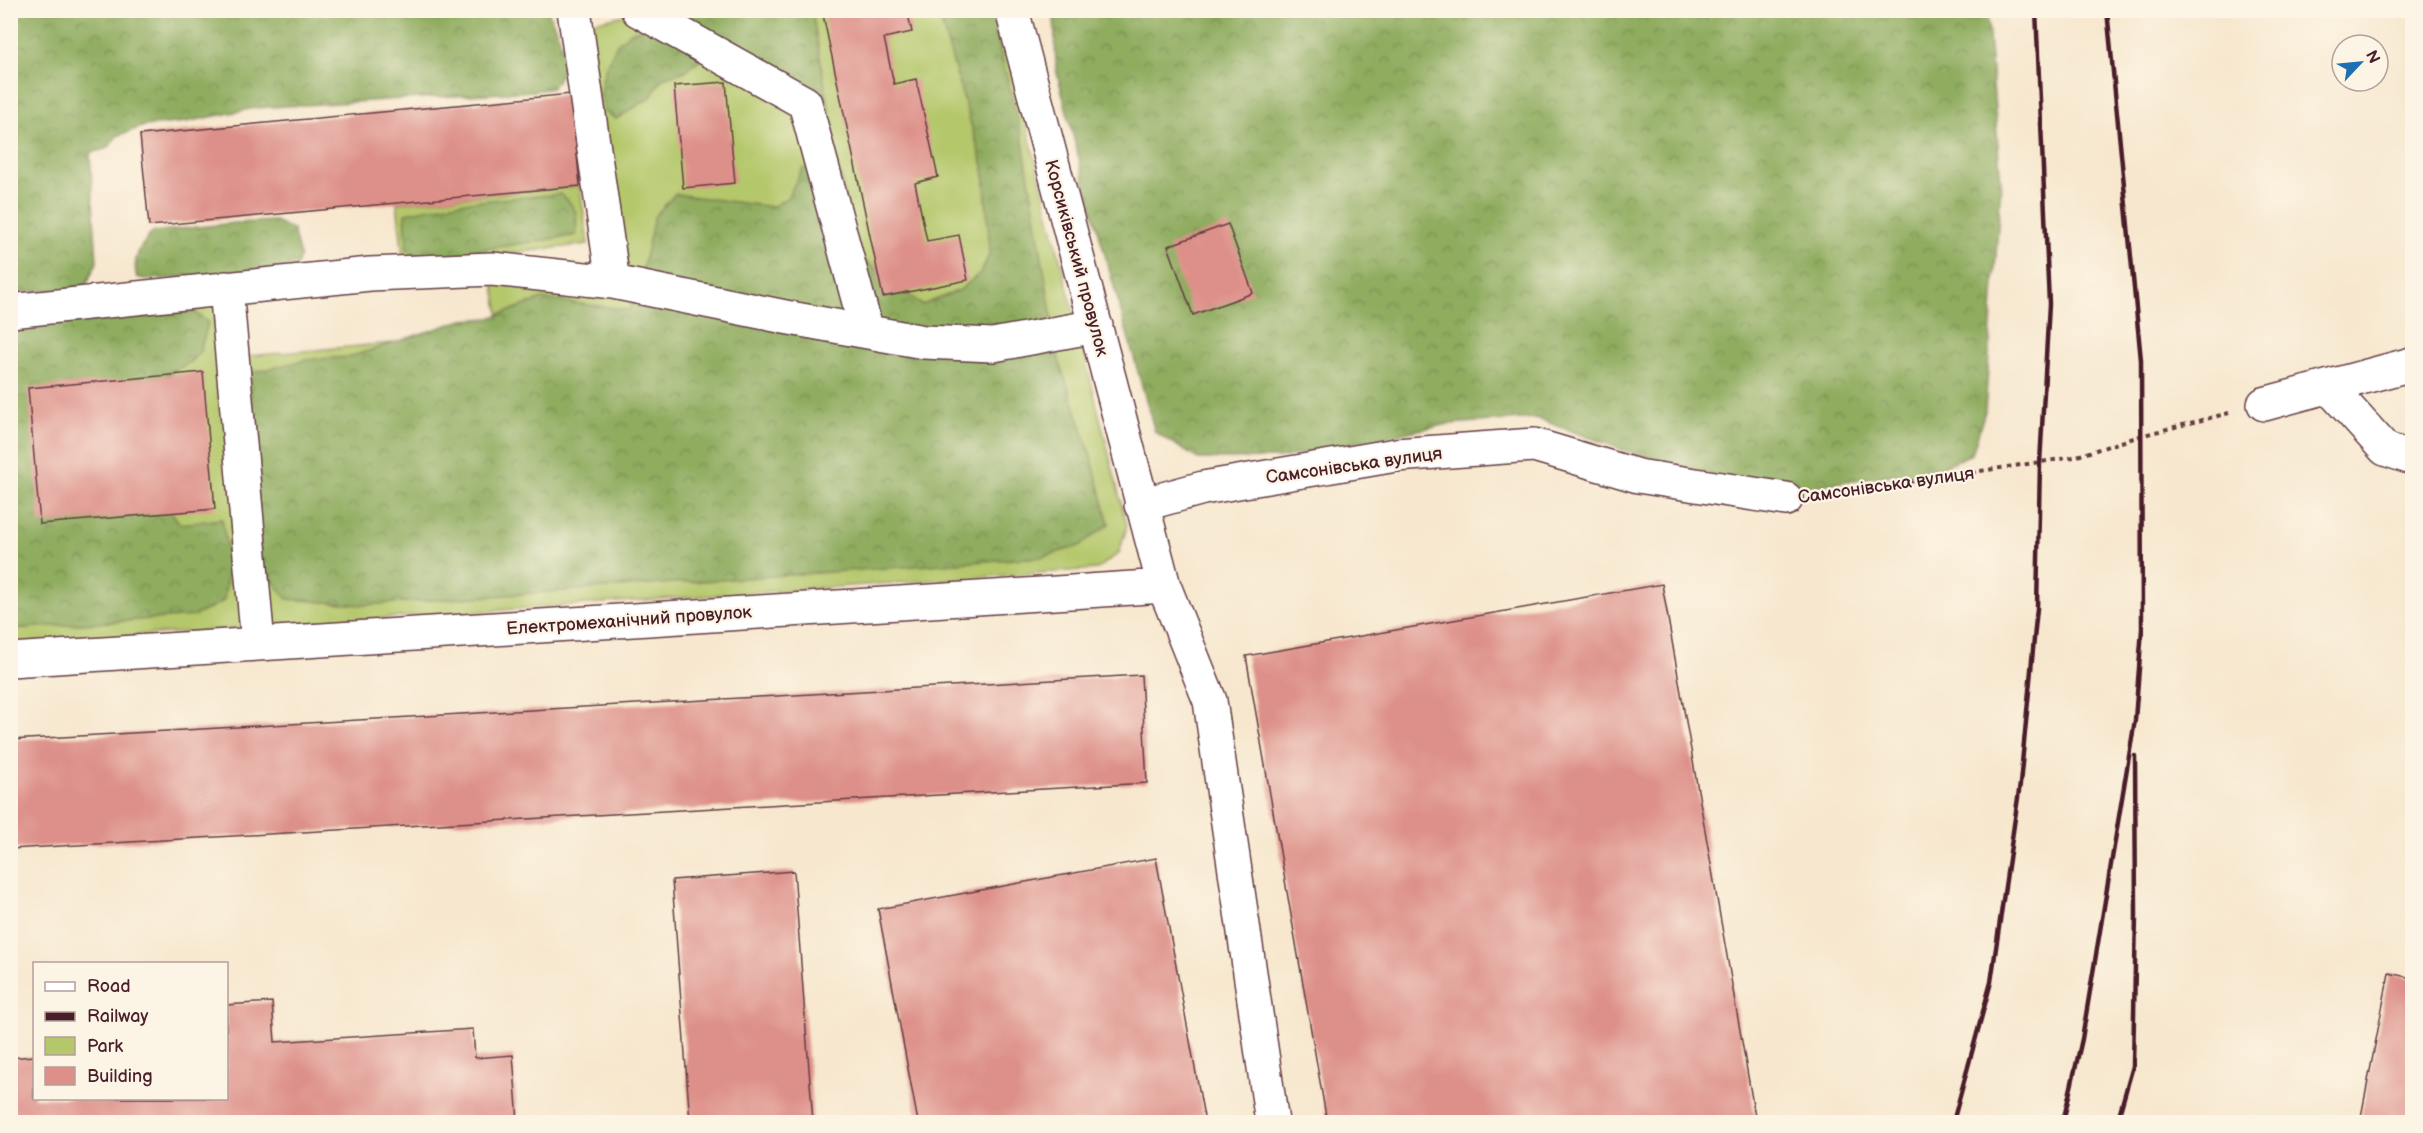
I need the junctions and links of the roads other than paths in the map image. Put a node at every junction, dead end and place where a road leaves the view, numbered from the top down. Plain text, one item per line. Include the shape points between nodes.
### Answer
1 (574, 10) edge
2 (638, 10) edge
3 (1012, 10) edge
4 (613, 282) junction
5 (226, 288) junction
6 (10, 310) edge
7 (1096, 326) junction
8 (867, 332) junction
9 (2412, 364) edge
10 (2330, 387) junction
11 (2264, 404) road end
12 (2412, 458) edge
13 (1786, 499) road end
14 (1141, 505) junction
15 (1164, 586) junction
16 (258, 644) junction
17 (10, 660) edge
18 (1272, 1122) edge

1 - 4 street
2 - 8 street via 805,103
3 - 7 street, Корсиківський провулок
4 - 5 street via 492,269 370,274
4 - 8 street
5 - 6 street
5 - 16 street
7 - 8 street via 993,345 924,342
7 - 14 street, Корсиківський провулок
9 - 10 street
10 - 11 street
10 - 12 street via 2385,449
13 - 14 street, Самсонівська вулиця via 1638,476 1534,446 1396,455 1203,488
14 - 15 street
15 - 16 street, Електромеханічний провулок
15 - 18 street via 1210,701
16 - 17 street, Електромеханічний провулок

